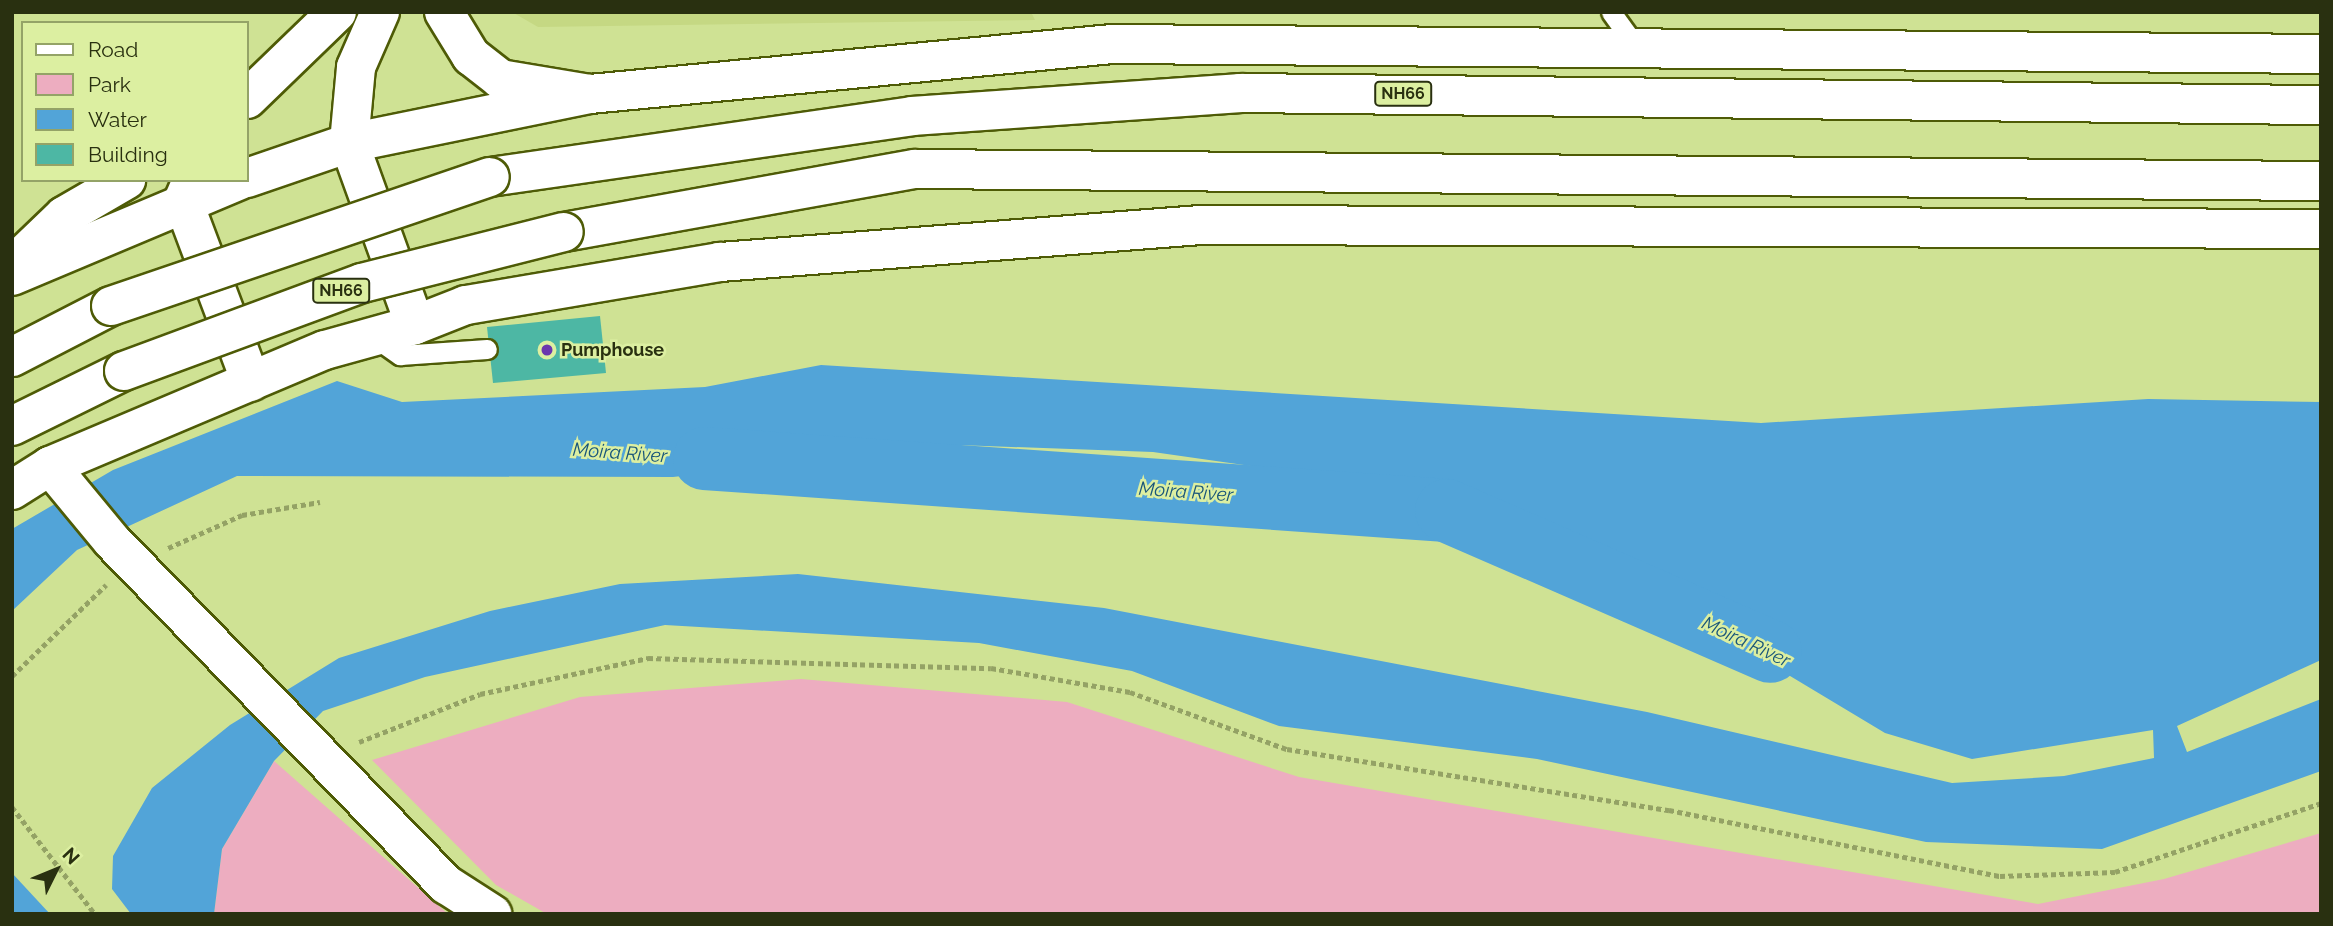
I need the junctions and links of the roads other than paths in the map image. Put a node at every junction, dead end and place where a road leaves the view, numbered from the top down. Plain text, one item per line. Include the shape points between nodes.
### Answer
1 (337, 12) edge
2 (380, 12) edge
3 (444, 12) edge
4 (1611, 12) edge
5 (1637, 48) junction
6 (2321, 54) edge
7 (590, 94) junction
8 (248, 98) edge
9 (2321, 105) edge
10 (349, 142) junction
11 (248, 178) edge
12 (2321, 181) edge
13 (123, 182) edge
14 (230, 182) edge
15 (188, 190) edge
16 (2321, 229) edge
17 (12, 266) edge
18 (12, 276) edge
19 (415, 325) junction
20 (373, 336) junction
21 (487, 349) dead end
22 (12, 357) edge
23 (251, 382) junction
24 (12, 426) edge
25 (59, 479) junction
26 (12, 490) edge
27 (492, 914) edge

1 - 8 main road
2 - 10 main road via 356,66
3 - 7 main road via 471,56 500,79
4 - 5 lane
5 - 6 main road
5 - 7 main road via 1112,44
7 - 10 main road
9 - 22 main road, NH66, bridge via 1240,93 913,116 490,177 111,306
10 - 11 main road
10 - 19 main road
12 - 24 main road, NH66, bridge via 915,169 564,232 362,283 124,371
13 - 17 main road via 64,216
14 - 15 main road
15 - 18 main road
15 - 23 main road
16 - 19 main road via 1200,225 720,262 466,305
19 - 20 main road
20 - 21 lane via 400,355
20 - 23 main road
23 - 25 main road
25 - 26 main road
25 - 27 main road via 112,541 447,885

